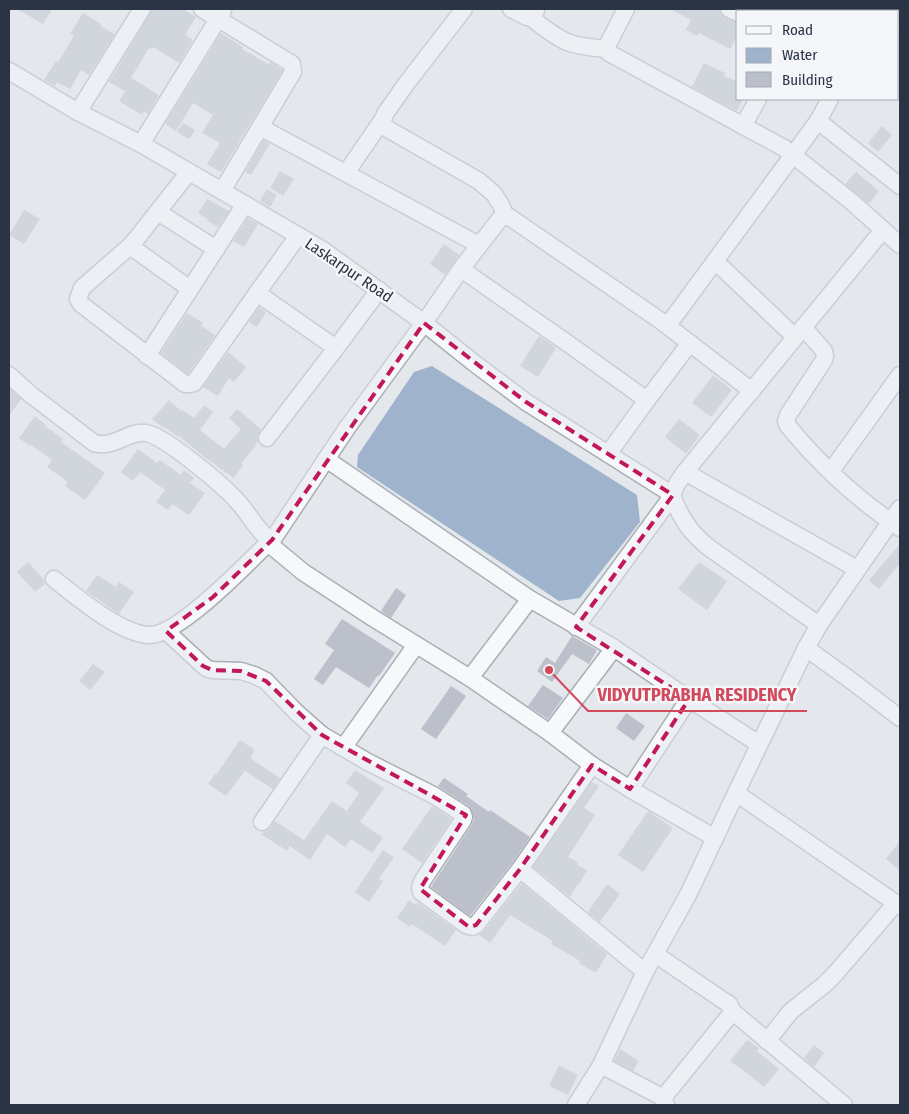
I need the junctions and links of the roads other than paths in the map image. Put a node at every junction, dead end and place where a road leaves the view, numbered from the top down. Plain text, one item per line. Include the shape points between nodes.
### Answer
1 (142, 9) edge
2 (202, 9) edge
3 (464, 9) edge
4 (511, 9) edge
5 (626, 9) edge
6 (534, 13) edge
7 (221, 14) edge
8 (607, 49) junction
9 (9, 71) edge
10 (757, 100) edge
11 (829, 100) edge
12 (78, 112) junction
13 (383, 119) junction
14 (818, 121) junction
15 (743, 126) junction
16 (260, 127) junction
17 (141, 144) junction
18 (792, 155) junction
19 (189, 172) junction
20 (346, 173) junction
21 (898, 179) edge
22 (222, 191) junction
23 (245, 204) junction
24 (158, 212) junction
25 (505, 215) junction
26 (883, 230) junction
27 (298, 236) junction
28 (899, 241) edge
29 (479, 245) junction
30 (130, 246) junction
31 (216, 249) junction
32 (715, 261) junction
33 (461, 269) junction
34 (190, 289) junction
35 (379, 290) junction
36 (257, 293) junction
37 (424, 322) junction
38 (668, 325) junction
39 (799, 332) junction
40 (690, 343) junction
41 (336, 348) junction
42 (147, 356) junction
43 (9, 375) edge
44 (900, 375) edge
45 (752, 391) junction
46 (647, 400) junction
47 (267, 438) dead end
48 (608, 454) junction
49 (326, 459) junction
50 (685, 472) junction
51 (831, 472) junction
52 (673, 495) junction
53 (900, 508) edge
54 (895, 525) edge
55 (269, 542) junction
56 (857, 569) junction
57 (54, 579) dead end
58 (530, 599) junction
59 (819, 625) junction
60 (576, 626) junction
61 (166, 631) junction
62 (416, 645) junction
63 (614, 648) junction
64 (806, 648) junction
65 (470, 678) junction
66 (689, 699) junction
67 (900, 718) edge
68 (550, 733) junction
69 (322, 735) junction
70 (759, 744) junction
71 (343, 748) junction
72 (592, 765) junction
73 (630, 789) junction
74 (736, 793) junction
75 (262, 822) dead end
76 (715, 838) junction
77 (520, 869) junction
78 (898, 905) edge
79 (655, 954) junction
80 (645, 972) junction
81 (732, 1011) junction
82 (767, 1041) junction
83 (601, 1065) junction
84 (664, 1102) edge
85 (576, 1105) edge
86 (844, 1105) edge

1 - 12 street
2 - 7 street
3 - 13 street
4 - 6 street via 527,17
5 - 8 street
6 - 8 street via 558,38
7 - 16 street via 292,64 292,72
7 - 17 street
8 - 15 street
9 - 12 street, Laskarpur Road
10 - 15 street
11 - 14 street
12 - 17 street, Laskarpur Road
13 - 20 street
13 - 25 street via 386,128 484,185 494,194
14 - 18 street
14 - 21 street
15 - 18 street
16 - 20 street
16 - 22 street
17 - 19 street, Laskarpur Road
18 - 26 street
18 - 32 street
19 - 22 street, Laskarpur Road
19 - 24 street
20 - 29 street
22 - 23 street, Laskarpur Road
23 - 27 street, Laskarpur Road
23 - 31 street
24 - 30 street
24 - 31 street
25 - 29 street
25 - 38 street
26 - 28 street
26 - 39 street
27 - 35 street, Laskarpur Road
27 - 36 street
29 - 33 street
30 - 34 street
30 - 42 street via 82,288 78,299
31 - 34 street
32 - 38 street
32 - 39 street
33 - 37 street
33 - 46 street
34 - 42 street
35 - 37 street, Laskarpur Road
35 - 41 street
36 - 41 street
36 - 42 street via 194,383 182,382
37 - 48 street, Laskarpur Road via 526,402
37 - 49 street
38 - 40 street
39 - 45 street
39 - 51 street via 824,351 825,356 786,420 793,432
40 - 45 street
40 - 46 street
41 - 47 street
43 - 55 street via 94,442 107,444 145,432 165,441 233,496
44 - 51 street
45 - 50 street
46 - 48 street
48 - 52 street, Laskarpur Road
49 - 55 street
49 - 58 street
50 - 52 street
50 - 56 street
51 - 54 street
52 - 59 street via 686,526 694,535
52 - 60 street
53 - 54 street
54 - 56 street
55 - 61 street via 213,596
55 - 62 street via 303,572
56 - 59 street
57 - 61 street via 125,629 149,636
58 - 60 street
58 - 65 street
59 - 64 street
60 - 63 street
61 - 69 street via 206,668 241,671 266,682
62 - 65 street
62 - 71 street
63 - 66 street
63 - 68 street
64 - 67 street
64 - 70 street
65 - 68 street
66 - 70 street
66 - 73 street
68 - 72 street
69 - 71 street
69 - 75 street
70 - 74 street
71 - 77 street via 463,814 461,824 420,886 421,892 466,926 476,925
72 - 73 street
72 - 77 street
73 - 76 street
74 - 76 street
74 - 78 street
76 - 79 street via 689,894
77 - 80 street
78 - 82 street via 824,985 792,1011
79 - 80 street
79 - 81 street via 724,1000
80 - 83 street
81 - 82 street
81 - 84 street
82 - 86 street
83 - 84 street via 643,1086
83 - 85 street

